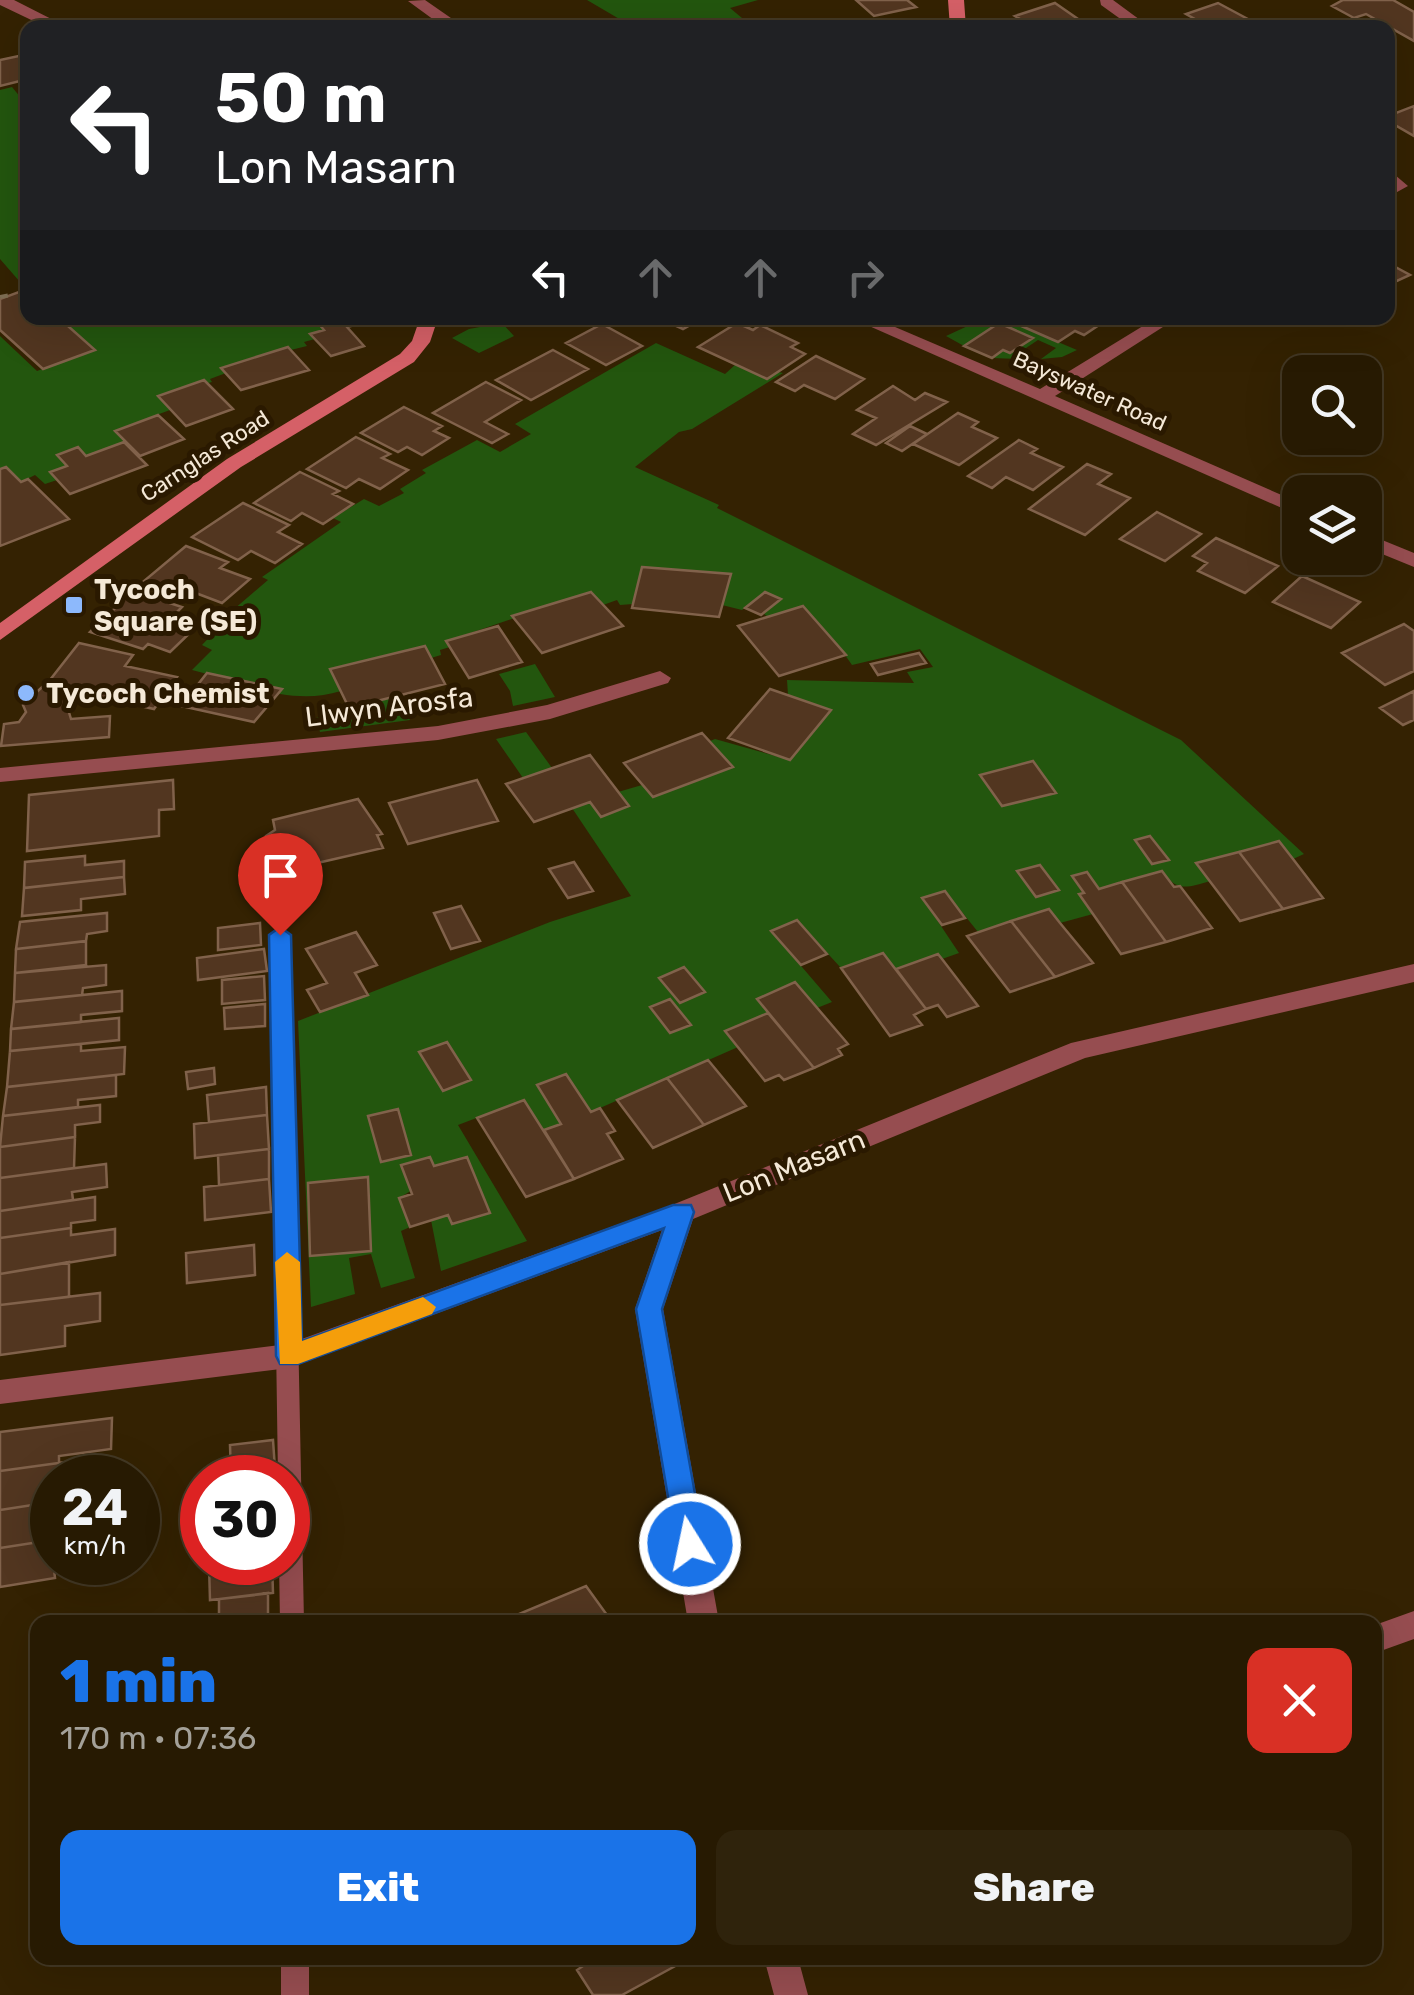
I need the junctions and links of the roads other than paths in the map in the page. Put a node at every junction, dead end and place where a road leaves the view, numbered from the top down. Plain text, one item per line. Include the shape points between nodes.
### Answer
1 (2, 0) edge
2 (416, 0) edge
3 (1106, 2) edge
4 (45, 20) edge
5 (445, 20) edge
6 (1132, 20) edge
7 (426, 325) edge
8 (876, 325) edge
9 (1157, 325) edge
10 (1041, 397) junction
11 (1282, 502) edge
12 (1382, 545) edge
13 (1411, 557) edge
14 (0, 633) edge
15 (660, 678) dead end
16 (0, 774) edge
17 (280, 935) dead end
18 (1414, 972) edge
19 (682, 1212) junction
20 (289, 1356) junction
21 (0, 1392) edge
22 (292, 1615) edge
23 (703, 1615) edge
24 (1414, 1626) edge
25 (1382, 1637) edge
26 (295, 1965) edge
27 (783, 1965) edge
28 (296, 1995) edge
29 (791, 1995) edge

1 - 4 street
2 - 5 street
3 - 6 street
7 - 14 street, Carnglas Road via 407,358 234,463
8 - 10 street, Bayswater Road
9 - 10 street
10 - 11 street, Bayswater Road
12 - 13 street
15 - 16 street, Llwyn Arosfa via 550,712 438,733
17 - 20 lane
18 - 19 street, Lon Masarn via 1080,1050
19 - 20 street, Lon Masarn
19 - 23 street via 649,1309
20 - 21 street, Lon Masarn
20 - 22 lane
24 - 25 street
26 - 28 lane
27 - 29 street

